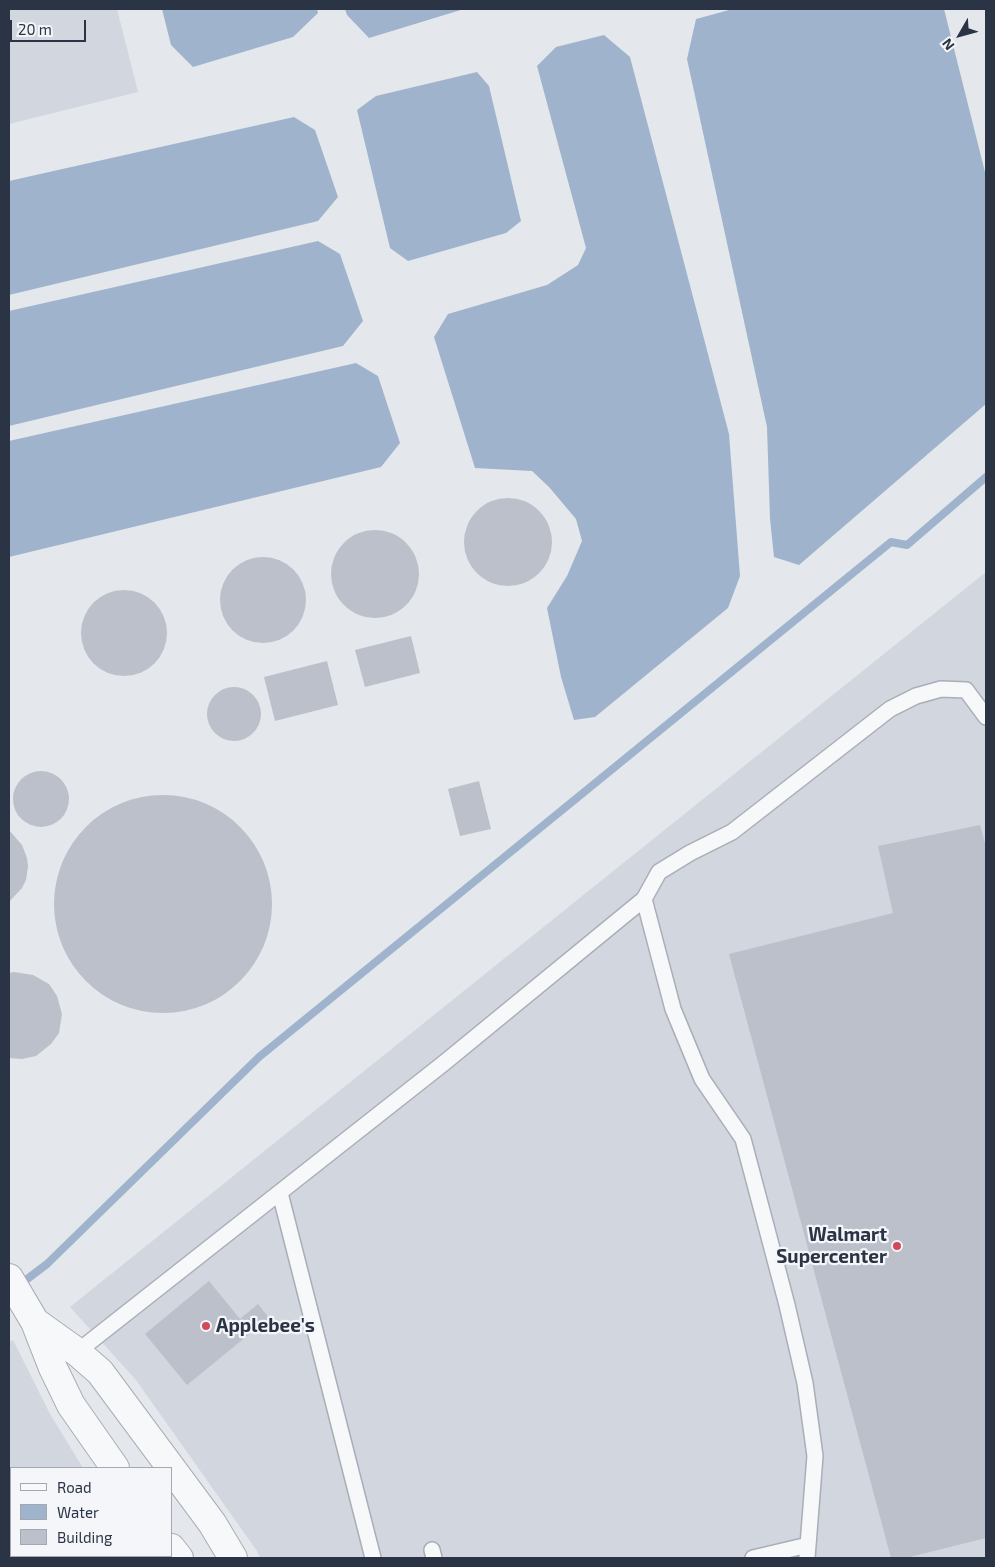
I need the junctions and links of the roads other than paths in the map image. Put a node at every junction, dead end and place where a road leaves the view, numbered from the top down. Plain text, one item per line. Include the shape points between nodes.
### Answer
1 (986, 717) edge
2 (644, 899) junction
3 (280, 1193) junction
4 (9, 1278) edge
5 (35, 1322) junction
6 (78, 1352) junction
7 (114, 1467) edge
8 (170, 1467) edge
9 (172, 1470) edge
10 (808, 1552) edge
11 (233, 1558) edge
12 (373, 1558) edge
13 (753, 1558) edge

1 - 2 lane via 966,690 940,689 890,709 732,832 659,872
2 - 3 lane
2 - 10 lane via 673,1009 702,1079 744,1140 787,1306 805,1383 815,1456
3 - 6 lane
3 - 12 lane
4 - 5 street
5 - 6 street
5 - 7 street via 72,1405
6 - 8 street via 100,1372
9 - 11 street
10 - 13 lane

